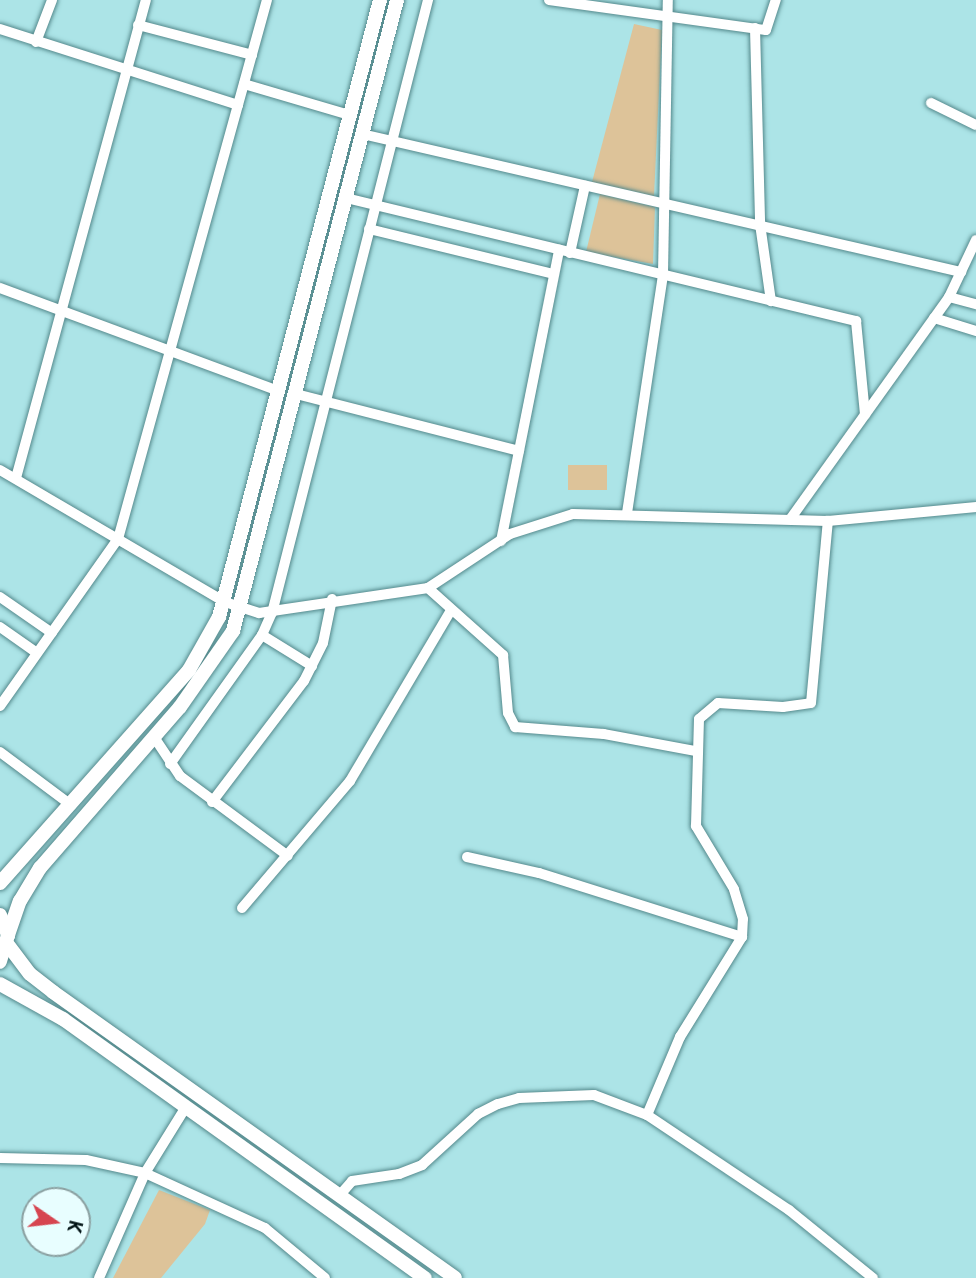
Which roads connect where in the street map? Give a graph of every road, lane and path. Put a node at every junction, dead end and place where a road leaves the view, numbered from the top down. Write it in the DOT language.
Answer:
graph roads {
  1 [pos="52,0"];
  2 [pos="146,0"];
  3 [pos="267,0"];
  4 [pos="380,0"];
  5 [pos="397,0"];
  6 [pos="428,0"];
  7 [pos="549,0"];
  8 [pos="668,0"];
  9 [pos="776,0"];
  10 [pos="669,16"];
  11 [pos="138,25"];
  12 [pos="755,28"];
  13 [pos="0,29"];
  14 [pos="36,42"];
  15 [pos="252,55"];
  16 [pos="124,70"];
  17 [pos="244,84"];
  18 [pos="931,103"];
  19 [pos="238,105"];
  20 [pos="349,115"];
  21 [pos="976,125"];
  22 [pos="362,134"];
  23 [pos="392,140"];
  24 [pos="585,186"];
  25 [pos="346,198"];
  26 [pos="665,202"];
  27 [pos="375,206"];
  28 [pos="760,224"];
  29 [pos="369,229"];
  30 [pos="976,240"];
  31 [pos="559,250"];
  32 [pos="570,253"];
  33 [pos="961,272"];
  34 [pos="554,274"];
  35 [pos="663,275"];
  36 [pos="0,288"];
  37 [pos="949,297"];
  38 [pos="771,301"];
  39 [pos="976,304"];
  40 [pos="58,311"];
  41 [pos="934,318"];
  42 [pos="976,331"];
  43 [pos="170,354"];
  44 [pos="278,391"];
  45 [pos="296,394"];
  46 [pos="326,402"];
  47 [pos="865,415"];
  48 [pos="519,451"];
  49 [pos="0,470"];
  50 [pos="16,478"];
  51 [pos="976,507"];
  52 [pos="627,513"];
  53 [pos="791,518"];
  54 [pos="828,522"];
  55 [pos="118,539"];
  56 [pos="501,541"];
  57 [pos="428,588"];
  58 [pos="0,597"];
  59 [pos="332,599"];
  60 [pos="225,602"];
  61 [pos="241,609"];
  62 [pos="450,612"];
  63 [pos="272,613"];
  64 [pos="2,631"];
  65 [pos="52,633"];
  66 [pos="262,635"];
  67 [pos="37,653"];
  68 [pos="312,666"];
  69 [pos="0,706"];
  70 [pos="154,737"];
  71 [pos="696,751"];
  72 [pos="0,752"];
  73 [pos="170,764"];
  74 [pos="212,802"];
  75 [pos="71,805"];
  76 [pos="288,856"];
  77 [pos="467,857"];
  78 [pos="0,883"];
  79 [pos="242,908"];
  80 [pos="0,915"];
  81 [pos="742,937"];
  82 [pos="8,940"];
  83 [pos="0,962"];
  84 [pos="0,984"];
  85 [pos="0,995"];
  86 [pos="24,997"];
  87 [pos="186,1107"];
  88 [pos="647,1115"];
  89 [pos="0,1158"];
  90 [pos="145,1173"];
  91 [pos="339,1196"];
  92 [pos="99,1278"];
  93 [pos="325,1278"];
  94 [pos="425,1278"];
  95 [pos="455,1278"];
  96 [pos="873,1278"];
  1 -- 14 [label="street"];
  2 -- 11 [label="street"];
  3 -- 15 [label="street"];
  4 -- 20 [label="street"];
  5 -- 22 [label="street"];
  6 -- 23 [label="street"];
  7 -- 10 [label="street"];
  8 -- 10 [label="street"];
  9 -- 12 [label="street"];
  10 -- 12 [label="street"];
  10 -- 26 [label="street"];
  11 -- 15 [label="street"];
  11 -- 16 [label="street"];
  12 -- 28 [label="street"];
  13 -- 14 [label="street"];
  14 -- 16 [label="street"];
  15 -- 17 [label="street"];
  16 -- 19 [label="street"];
  16 -- 40 [label="street"];
  17 -- 19 [label="street"];
  17 -- 20 [label="street"];
  18 -- 21 [label="street"];
  19 -- 43 [label="street"];
  20 -- 44 [label="street"];
  22 -- 23 [label="street"];
  22 -- 25 [label="street"];
  23 -- 24 [label="street"];
  23 -- 27 [label="street"];
  24 -- 26 [label="street"];
  24 -- 32 [label="street"];
  25 -- 27 [label="street"];
  25 -- 45 [label="street"];
  26 -- 28 [label="street"];
  26 -- 35 [label="street"];
  27 -- 29 [label="street"];
  27 -- 31 [label="street"];
  28 -- 33 [label="street"];
  28 -- 38 [label="street"];
  29 -- 34 [label="street"];
  29 -- 46 [label="street"];
  30 -- 33 [label="street"];
  31 -- 32 [label="street"];
  31 -- 34 [label="street"];
  32 -- 35 [label="street"];
  33 -- 37 [label="street"];
  34 -- 48 [label="street"];
  35 -- 38 [label="street"];
  35 -- 52 [label="street"];
  36 -- 40 [label="street"];
  37 -- 39 [label="street"];
  37 -- 41 [label="street"];
  38 -- 47 [label="street"];
  40 -- 43 [label="street"];
  40 -- 50 [label="street"];
  41 -- 42 [label="street"];
  41 -- 47 [label="street"];
  43 -- 44 [label="street"];
  43 -- 55 [label="street"];
  44 -- 60 [label="street"];
  45 -- 46 [label="street"];
  45 -- 61 [label="street"];
  46 -- 48 [label="street"];
  46 -- 63 [label="street"];
  47 -- 53 [label="street"];
  48 -- 56 [label="street"];
  49 -- 50 [label="street"];
  50 -- 55 [label="street"];
  51 -- 54 [label="street"];
  52 -- 53 [label="street"];
  52 -- 56 [label="street"];
  53 -- 54 [label="street"];
  54 -- 71 [label="street"];
  55 -- 60 [label="street"];
  55 -- 65 [label="street"];
  56 -- 57 [label="street"];
  57 -- 59 [label="street"];
  57 -- 62 [label="street"];
  58 -- 65 [label="street"];
  59 -- 63 [label="street"];
  59 -- 68 [label="street"];
  60 -- 61 [label="street"];
  60 -- 75 [label="street"];
  61 -- 63 [label="street"];
  61 -- 70 [label="street"];
  62 -- 71 [label="street"];
  62 -- 76 [label="street"];
  63 -- 66 [label="street"];
  64 -- 67 [label="street"];
  65 -- 67 [label="street"];
  66 -- 68 [label="street"];
  66 -- 73 [label="street"];
  67 -- 69 [label="street"];
  68 -- 74 [label="street"];
  70 -- 73 [label="street"];
  70 -- 82 [label="street"];
  71 -- 81 [label="street"];
  72 -- 75 [label="street"];
  73 -- 74 [label="street"];
  74 -- 76 [label="street"];
  75 -- 78 [label="street"];
  76 -- 79 [label="street"];
  77 -- 81 [label="street"];
  80 -- 82 [label="street"];
  81 -- 88 [label="street"];
  82 -- 83 [label="street"];
  82 -- 91 [label="street"];
  84 -- 86 [label="street"];
  85 -- 86 [label="street"];
  86 -- 87 [label="street"];
  87 -- 90 [label="street"];
  87 -- 94 [label="street"];
  88 -- 91 [label="street"];
  88 -- 96 [label="street"];
  89 -- 90 [label="street"];
  90 -- 92 [label="street"];
  90 -- 93 [label="street"];
  91 -- 95 [label="street"];
}
